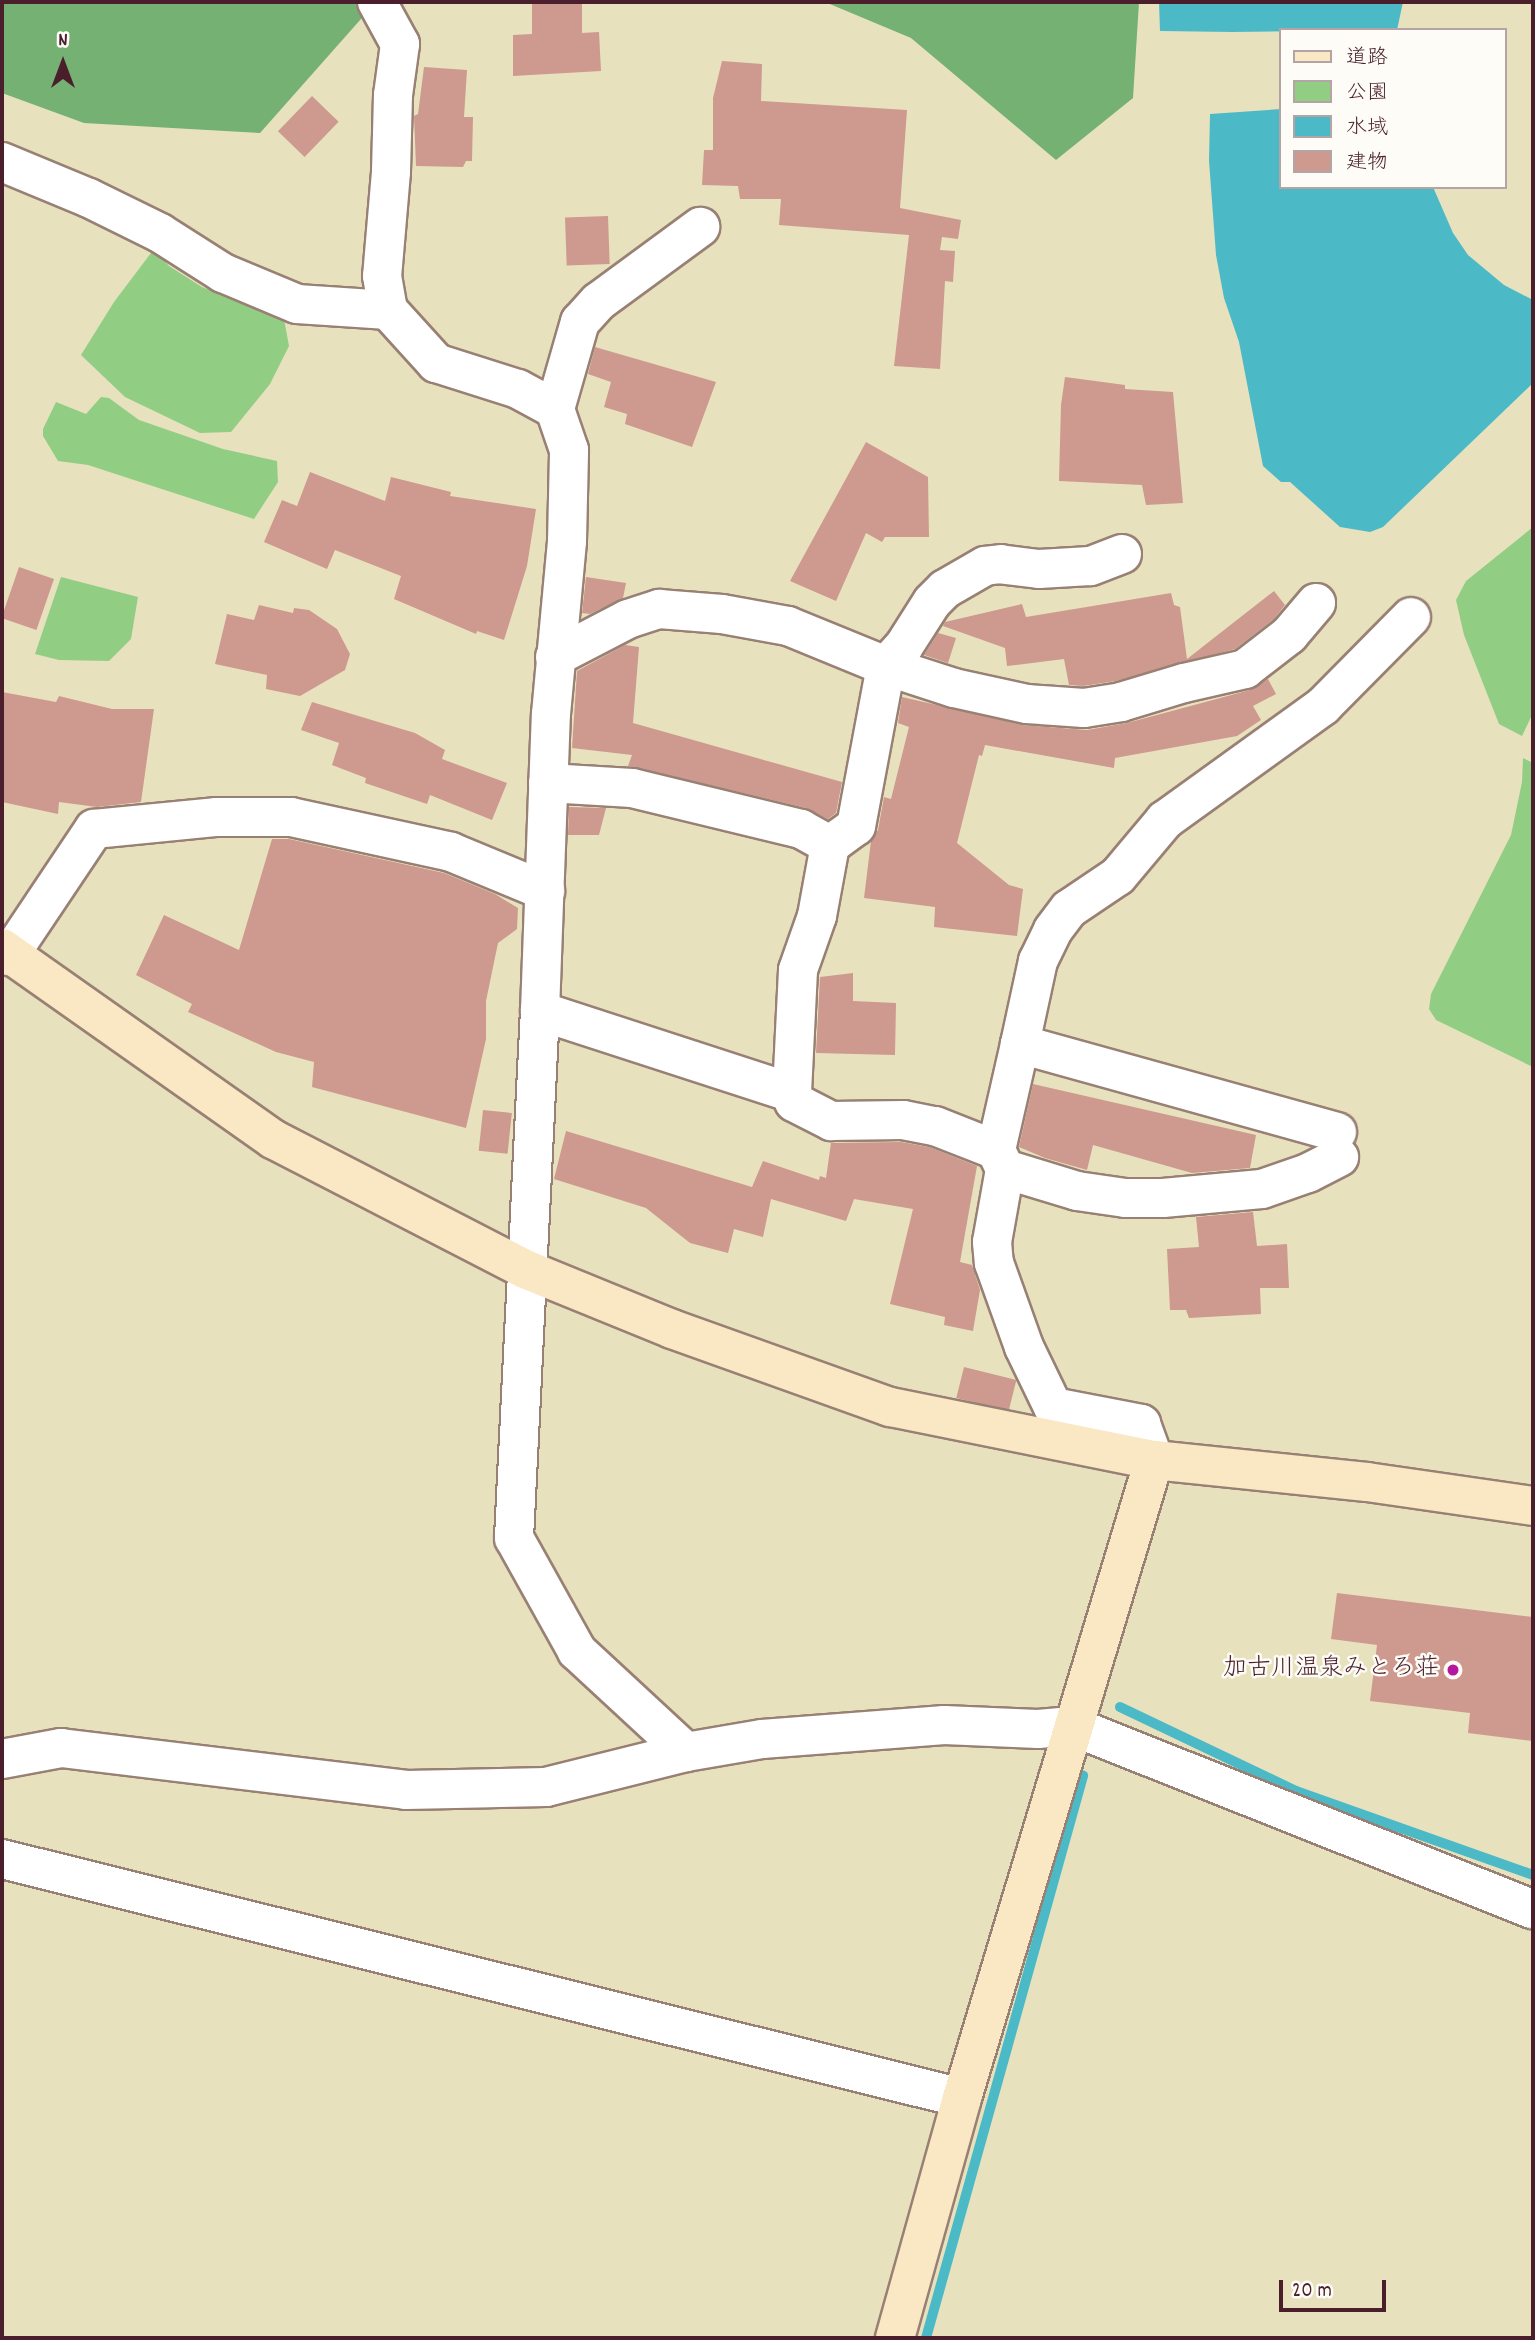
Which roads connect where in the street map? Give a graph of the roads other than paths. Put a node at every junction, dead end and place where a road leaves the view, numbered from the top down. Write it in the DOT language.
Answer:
graph roads {
  1 [pos="377,2"];
  2 [pos="2,162"];
  3 [pos="700,227"];
  4 [pos="388,310"];
  5 [pos="555,409"];
  6 [pos="1122,554"];
  7 [pos="1316,603"];
  8 [pos="1411,617"];
  9 [pos="555,657"];
  10 [pos="886,666"];
  11 [pos="548,783"];
  12 [pos="830,845"];
  13 [pos="545,891"];
  14 [pos="6,952"];
  15 [pos="540,1012"];
  16 [pos="1020,1044"];
  17 [pos="792,1093"];
  18 [pos="1000,1159"];
  19 [pos="525,1269"];
  20 [pos="1154,1460"];
  21 [pos="1533,1506"];
  22 [pos="1072,1726"];
  23 [pos="686,1752"];
  24 [pos="2,1759"];
  25 [pos="2,1860"];
  26 [pos="1533,1909"];
  27 [pos="962,2098"];
  28 [pos="895,2338"];
  1 -- 4 [label="street"];
  2 -- 4 [label="street"];
  3 -- 5 [label="street"];
  4 -- 5 [label="street"];
  5 -- 9 [label="street"];
  6 -- 10 [label="street"];
  7 -- 10 [label="street"];
  8 -- 16 [label="street"];
  9 -- 10 [label="street"];
  9 -- 11 [label="street"];
  10 -- 12 [label="street"];
  11 -- 12 [label="street"];
  11 -- 13 [label="street"];
  12 -- 17 [label="street"];
  13 -- 14 [label="street"];
  13 -- 15 [label="street"];
  14 -- 19 [label="street"];
  15 -- 17 [label="street"];
  15 -- 19 [label="street"];
  16 -- 18 [label="street"];
  16 -- 18 [label="street"];
  17 -- 18 [label="street"];
  18 -- 20 [label="street"];
  19 -- 20 [label="street"];
  19 -- 23 [label="street"];
  20 -- 21 [label="street"];
  20 -- 22 [label="street"];
  22 -- 23 [label="street"];
  22 -- 26 [label="street"];
  22 -- 27 [label="street"];
  23 -- 24 [label="street"];
  25 -- 27 [label="street"];
  27 -- 28 [label="street"];
}
